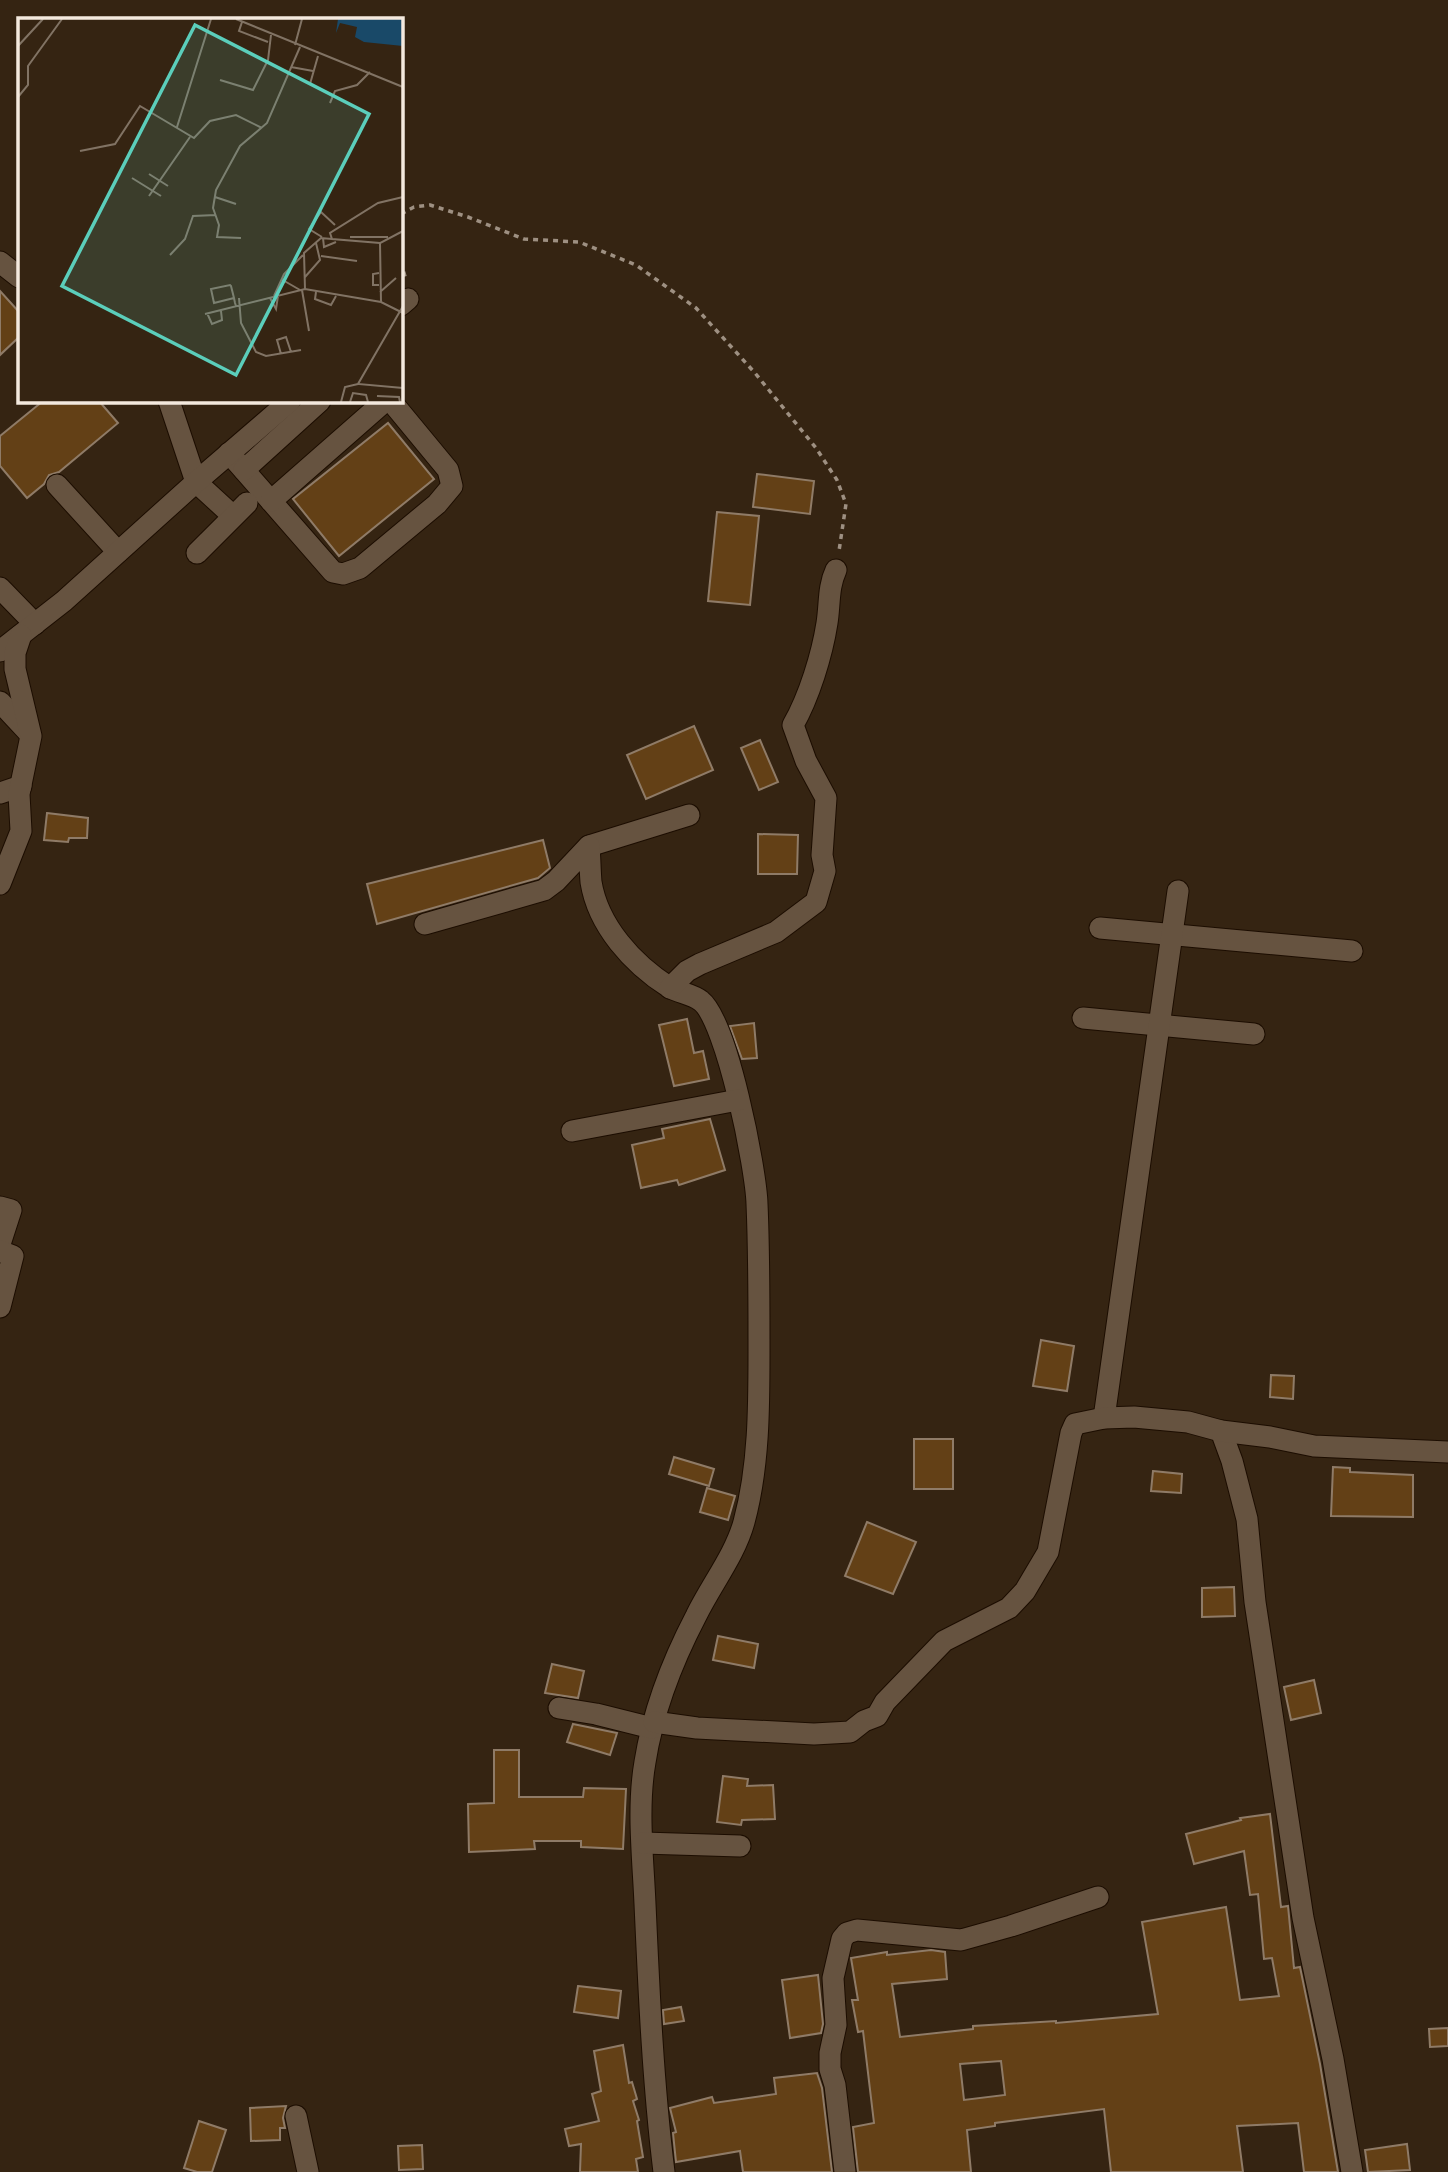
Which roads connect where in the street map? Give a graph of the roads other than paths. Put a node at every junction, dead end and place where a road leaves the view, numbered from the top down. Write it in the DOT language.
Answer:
graph roads {
  1 [pos="0,262"];
  2 [pos="18,276"];
  3 [pos="169,402"];
  4 [pos="289,402"];
  5 [pos="319,402"];
  6 [pos="392,402"];
  7 [pos="373,404"];
  8 [pos="229,453"];
  9 [pos="244,470"];
  10 [pos="196,482"];
  11 [pos="57,485"];
  12 [pos="271,500"];
  13 [pos="118,552"];
  14 [pos="197,553"];
  15 [pos="836,570"];
  16 [pos="0,588"];
  17 [pos="28,630"];
  18 [pos="0,651"];
  19 [pos="0,702"];
  20 [pos="32,736"];
  21 [pos="21,786"];
  22 [pos="0,793"];
  23 [pos="689,816"];
  24 [pos="589,846"];
  25 [pos="0,884"];
  26 [pos="1178,891"];
  27 [pos="425,925"];
  28 [pos="1100,928"];
  29 [pos="1172,935"];
  30 [pos="1352,951"];
  31 [pos="670,988"];
  32 [pos="1083,1018"];
  33 [pos="1159,1026"];
  34 [pos="1254,1034"];
  35 [pos="738,1100"];
  36 [pos="572,1131"];
  37 [pos="0,1206"];
  38 [pos="0,1244"];
  39 [pos="0,1251"];
  40 [pos="0,1307"];
  41 [pos="1104,1419"];
  42 [pos="1221,1430"];
  43 [pos="1448,1452"];
  44 [pos="559,1708"];
  45 [pos="653,1725"];
  46 [pos="643,1843"];
  47 [pos="740,1846"];
  48 [pos="1098,1897"];
  49 [pos="296,2116"];
  50 [pos="308,2172"];
  51 [pos="664,2172"];
  52 [pos="845,2172"];
  53 [pos="1352,2172"];
  1 -- 2 [label="street"];
  3 -- 10 [label="street"];
  4 -- 8 [label="street"];
  5 -- 9 [label="street"];
  6 -- 12 [label="street"];
  7 -- 12 [label="street"];
  8 -- 9 [label="street"];
  8 -- 10 [label="street"];
  9 -- 12 [label="street"];
  10 -- 13 [label="street"];
  10 -- 14 [label="street"];
  11 -- 13 [label="street"];
  13 -- 17 [label="street"];
  15 -- 31 [label="street"];
  16 -- 17 [label="street"];
  17 -- 18 [label="street"];
  17 -- 20 [label="street"];
  19 -- 20 [label="street"];
  20 -- 21 [label="street"];
  21 -- 22 [label="street"];
  21 -- 25 [label="street"];
  23 -- 24 [label="street"];
  24 -- 27 [label="street"];
  24 -- 31 [label="street"];
  26 -- 29 [label="street"];
  28 -- 29 [label="street"];
  29 -- 30 [label="street"];
  29 -- 33 [label="street"];
  31 -- 35 [label="street"];
  32 -- 33 [label="street"];
  33 -- 34 [label="street"];
  33 -- 41 [label="street"];
  35 -- 36 [label="street"];
  35 -- 45 [label="street"];
  37 -- 38 [label="street"];
  39 -- 40 [label="street"];
  41 -- 42 [label="street"];
  41 -- 45 [label="street"];
  42 -- 43 [label="street"];
  42 -- 53 [label="street"];
  44 -- 45 [label="street"];
  45 -- 46 [label="street"];
  46 -- 47 [label="street"];
  46 -- 51 [label="street"];
  48 -- 52 [label="street"];
  49 -- 50 [label="street"];
}
